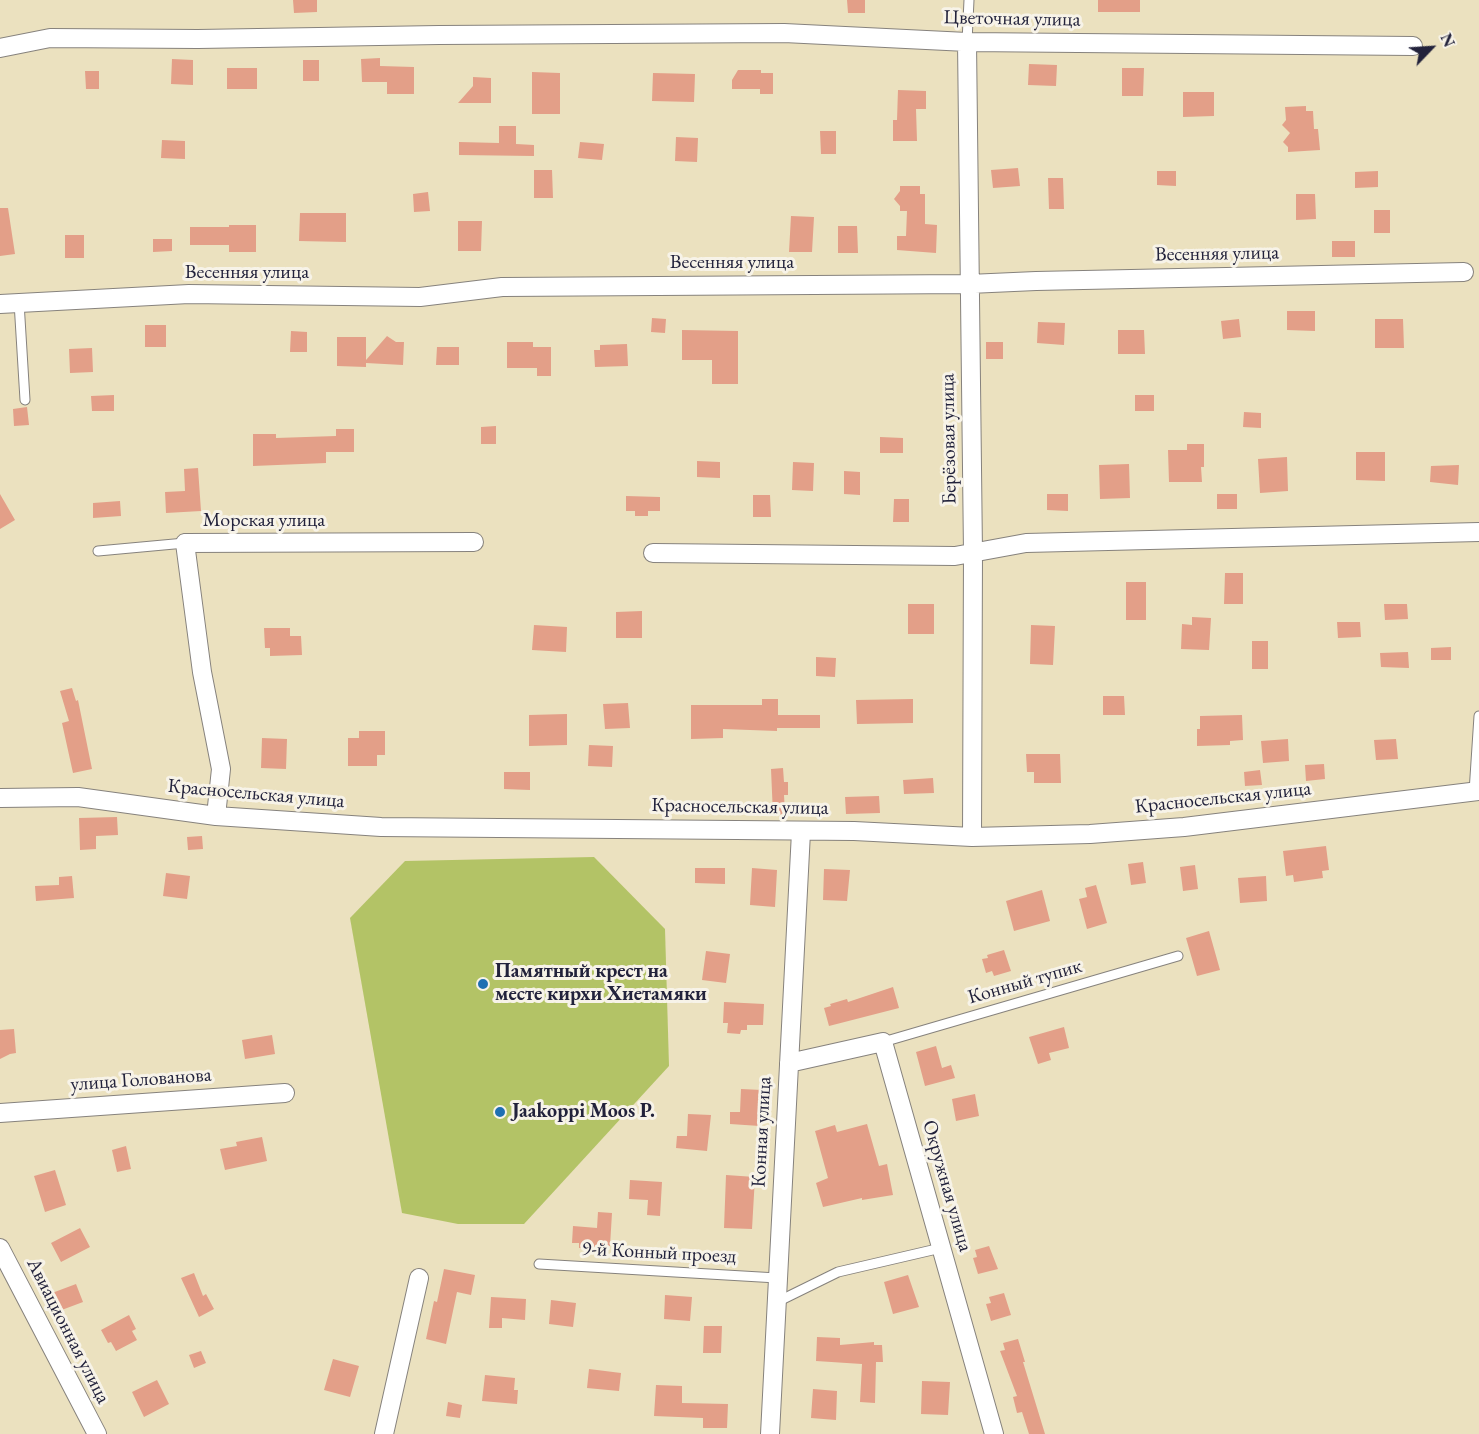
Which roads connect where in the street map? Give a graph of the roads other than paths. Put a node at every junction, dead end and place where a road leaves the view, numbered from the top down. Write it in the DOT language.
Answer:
graph roads {
  1 [pos="969,0"];
  2 [pos="967,42"];
  3 [pos="1413,46"];
  4 [pos="0,48"];
  5 [pos="1464,272"];
  6 [pos="969,284"];
  7 [pos="19,302"];
  8 [pos="0,304"];
  9 [pos="25,400"];
  10 [pos="1479,532"];
  11 [pos="474,542"];
  12 [pos="185,543"];
  13 [pos="98,551"];
  14 [pos="653,553"];
  15 [pos="973,553"];
  16 [pos="1479,716"];
  17 [pos="1477,792"];
  18 [pos="0,798"];
  19 [pos="216,816"];
  20 [pos="801,832"];
  21 [pos="972,837"];
  22 [pos="1178,956"];
  23 [pos="883,1042"];
  24 [pos="789,1063"];
  25 [pos="285,1093"];
  26 [pos="0,1113"];
  27 [pos="0,1248"];
  28 [pos="941,1248"];
  29 [pos="539,1264"];
  30 [pos="419,1278"];
  31 [pos="777,1278"];
  32 [pos="777,1302"];
  33 [pos="97,1434"];
  34 [pos="384,1434"];
  35 [pos="770,1434"];
  36 [pos="994,1434"];
  1 -- 2 [label="lane"];
  2 -- 3 [label="street, Цветочная улица"];
  2 -- 4 [label="street, Цветочная улица"];
  2 -- 6 [label="street, Берёзовая улица"];
  5 -- 6 [label="street, Весенняя улица"];
  6 -- 7 [label="street, Весенняя улица"];
  6 -- 15 [label="street, Берёзовая улица"];
  7 -- 8 [label="street, Весенняя улица"];
  7 -- 9 [label="lane"];
  10 -- 15 [label="street"];
  11 -- 12 [label="street, Морская улица"];
  12 -- 13 [label="lane"];
  12 -- 19 [label="street, Морская улица"];
  14 -- 15 [label="street"];
  15 -- 21 [label="street, Берёзовая улица"];
  16 -- 17 [label="lane"];
  17 -- 21 [label="street, Красносельская улица"];
  18 -- 19 [label="street, Красносельская улица"];
  19 -- 20 [label="street, Красносельская улица"];
  20 -- 21 [label="street, Красносельская улица"];
  20 -- 24 [label="street, Конная улица"];
  22 -- 23 [label="lane, Конный тупик"];
  23 -- 24 [label="street"];
  23 -- 28 [label="street, Окружная улица"];
  24 -- 31 [label="street, Конная улица"];
  25 -- 26 [label="street, улица Голованова"];
  27 -- 33 [label="street, Авиационная улица"];
  28 -- 32 [label="lane"];
  28 -- 36 [label="street, Окружная улица"];
  29 -- 31 [label="lane, 9-й Конный проезд"];
  30 -- 34 [label="street"];
  31 -- 32 [label="street, Конная улица"];
  32 -- 35 [label="street, Конная улица"];
}
